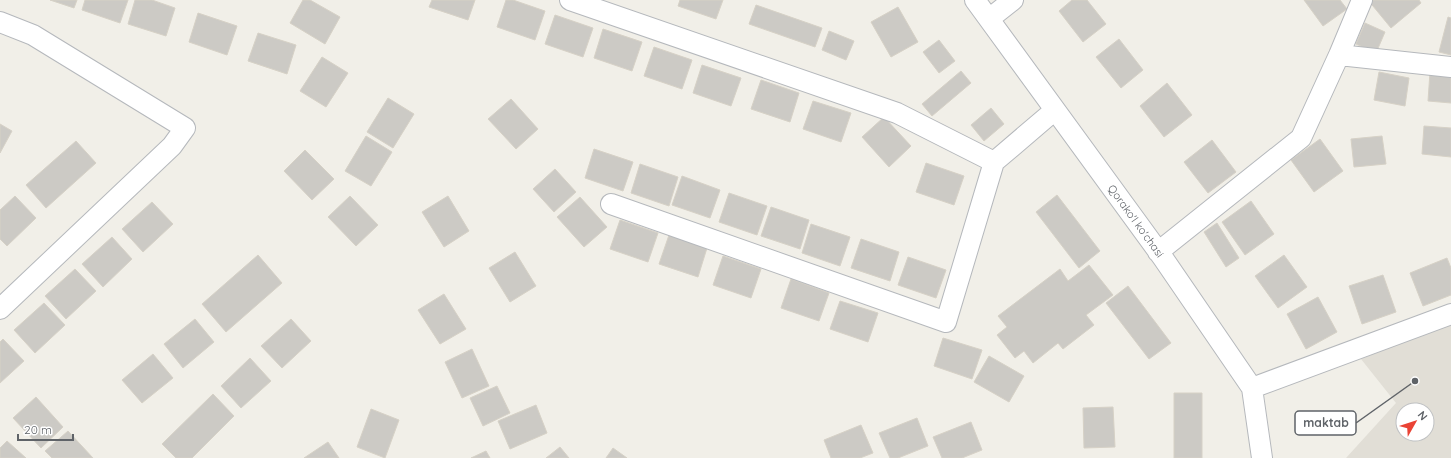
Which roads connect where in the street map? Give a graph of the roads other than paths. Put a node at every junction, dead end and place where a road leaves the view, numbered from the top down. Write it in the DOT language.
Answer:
graph roads {
  1 [pos="570,0"];
  2 [pos="975,0"];
  3 [pos="1013,0"];
  4 [pos="1362,0"];
  5 [pos="989,19"];
  6 [pos="0,22"];
  7 [pos="1339,54"];
  8 [pos="1451,67"];
  9 [pos="1055,110"];
  10 [pos="994,162"];
  11 [pos="612,204"];
  12 [pos="1158,252"];
  13 [pos="0,309"];
  14 [pos="1451,314"];
  15 [pos="1252,388"];
  16 [pos="1262,458"];
  1 -- 10 [label="street"];
  2 -- 5 [label="street, Qorako'l ko'chasi"];
  3 -- 5 [label="street"];
  4 -- 7 [label="street"];
  5 -- 9 [label="street, Qorako'l ko'chasi"];
  6 -- 13 [label="street"];
  7 -- 8 [label="street"];
  7 -- 12 [label="street"];
  9 -- 10 [label="street"];
  9 -- 12 [label="street, Qorako'l ko'chasi"];
  10 -- 11 [label="street"];
  12 -- 15 [label="street, Qorako'l ko'chasi"];
  14 -- 15 [label="street"];
  15 -- 16 [label="street, Qorako'l ko'chasi"];
}
